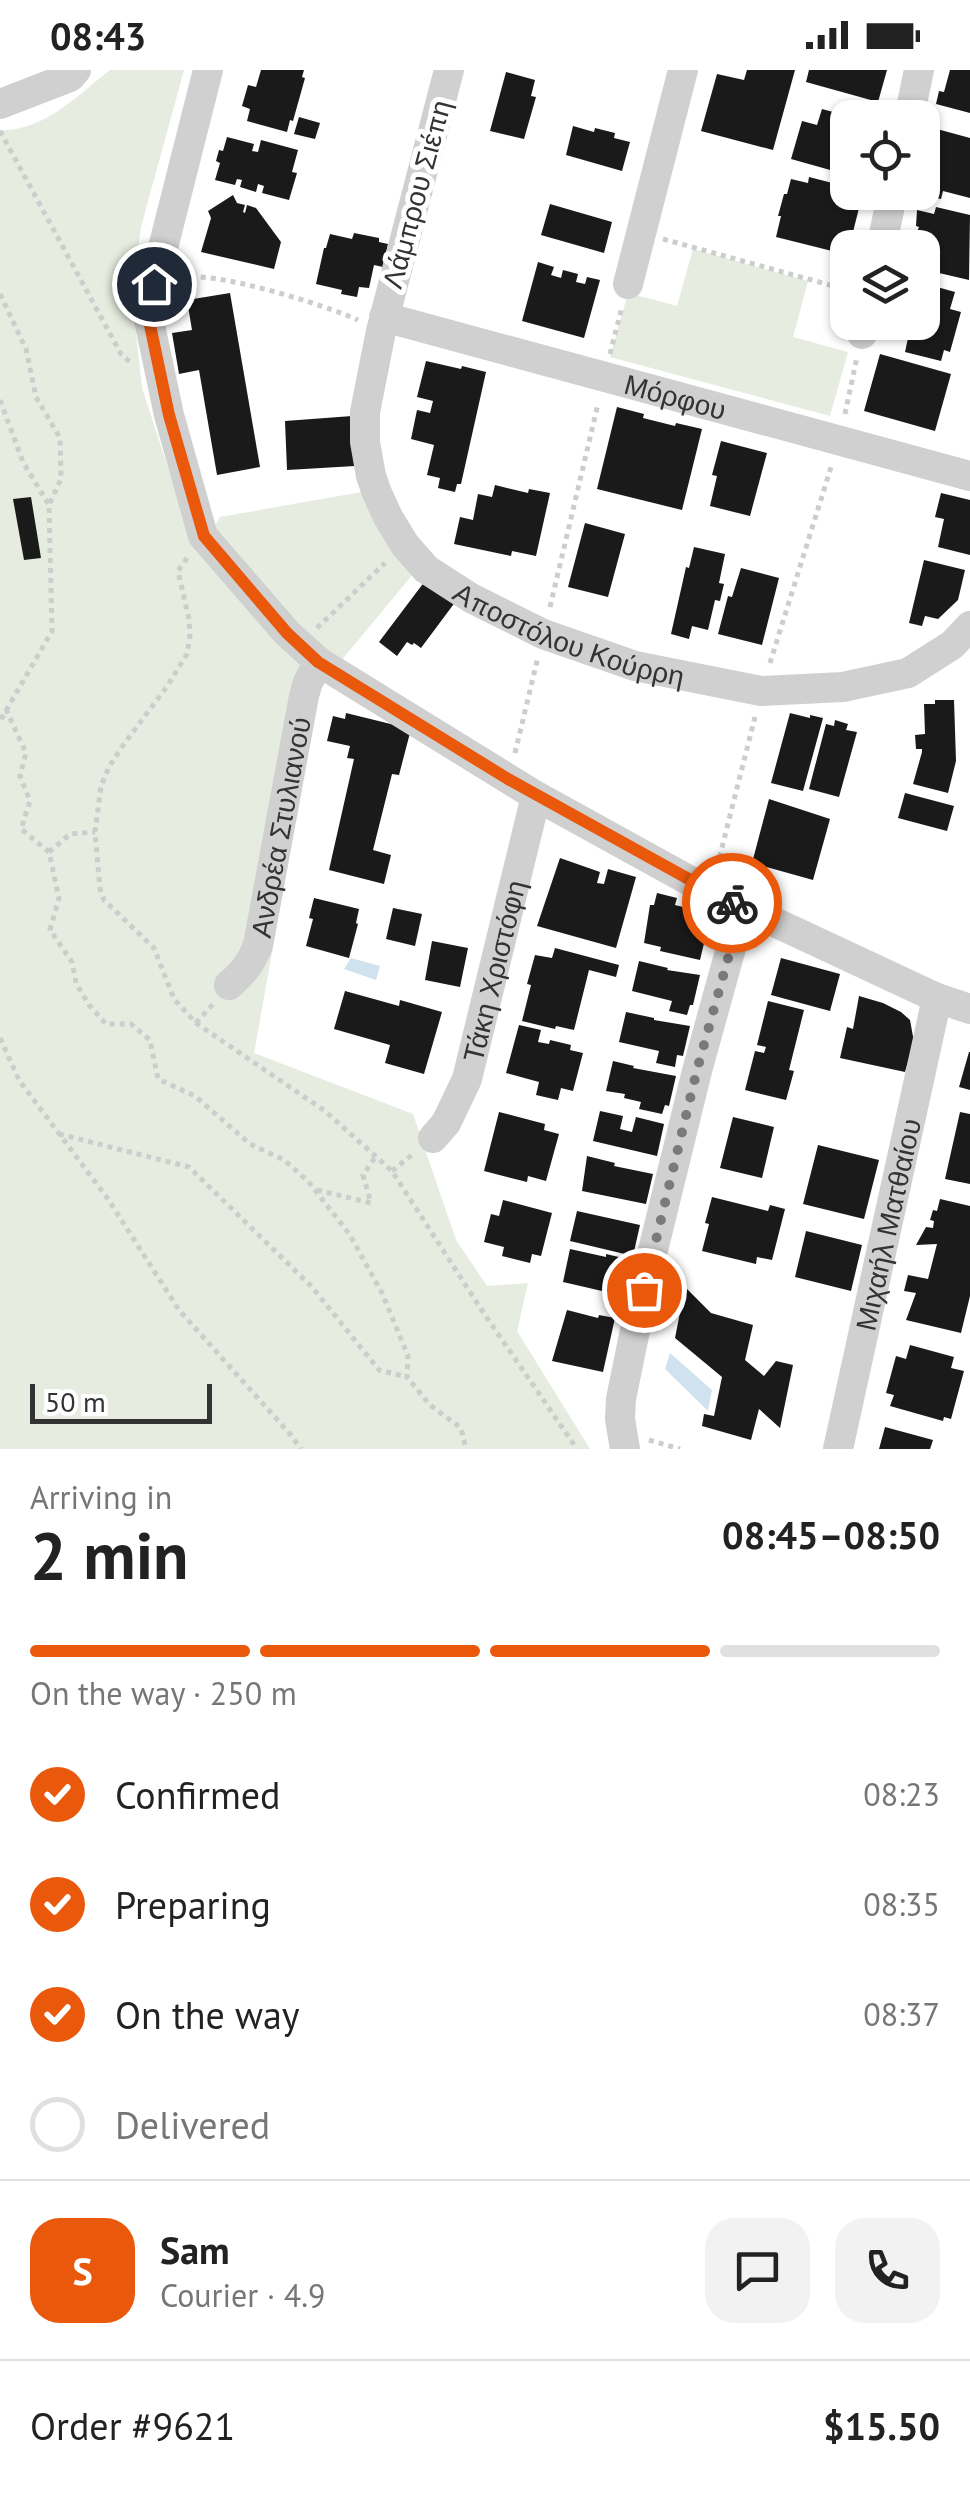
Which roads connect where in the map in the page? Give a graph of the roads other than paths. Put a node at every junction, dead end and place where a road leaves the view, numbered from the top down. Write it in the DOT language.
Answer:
graph roads {
  1 [pos="76,70"];
  2 [pos="208,70"];
  3 [pos="449,70"];
  4 [pos="683,70"];
  5 [pos="919,70"];
  6 [pos="913,100"];
  7 [pos="0,104"];
  8 [pos="628,284"];
  9 [pos="382,324"];
  10 [pos="970,476"];
  11 [pos="970,626"];
  12 [pos="309,653"];
  13 [pos="536,796"];
  14 [pos="742,908"];
  15 [pos="229,986"];
  16 [pos="937,998"];
  17 [pos="970,1009"];
  18 [pos="433,1138"];
  19 [pos="625,1449"];
  20 [pos="838,1449"];
  1 -- 7 [label="street"];
  2 -- 12 [label="street"];
  3 -- 9 [label="street, Λάμπρου Σιέπη"];
  4 -- 8 [label="street"];
  5 -- 6 [label="street"];
  9 -- 10 [label="street, Μόρφου"];
  9 -- 11 [label="street, Αποστόλου Κούρρη"];
  12 -- 13 [label="street"];
  12 -- 15 [label="street, Ανδρέα Στυλιανού"];
  13 -- 14 [label="street"];
  13 -- 18 [label="street, Τάκη Χριστόφη"];
  14 -- 16 [label="street"];
  14 -- 19 [label="street"];
  16 -- 17 [label="street"];
  16 -- 20 [label="street, Μιχαήλ Ματθαίου"];
}
